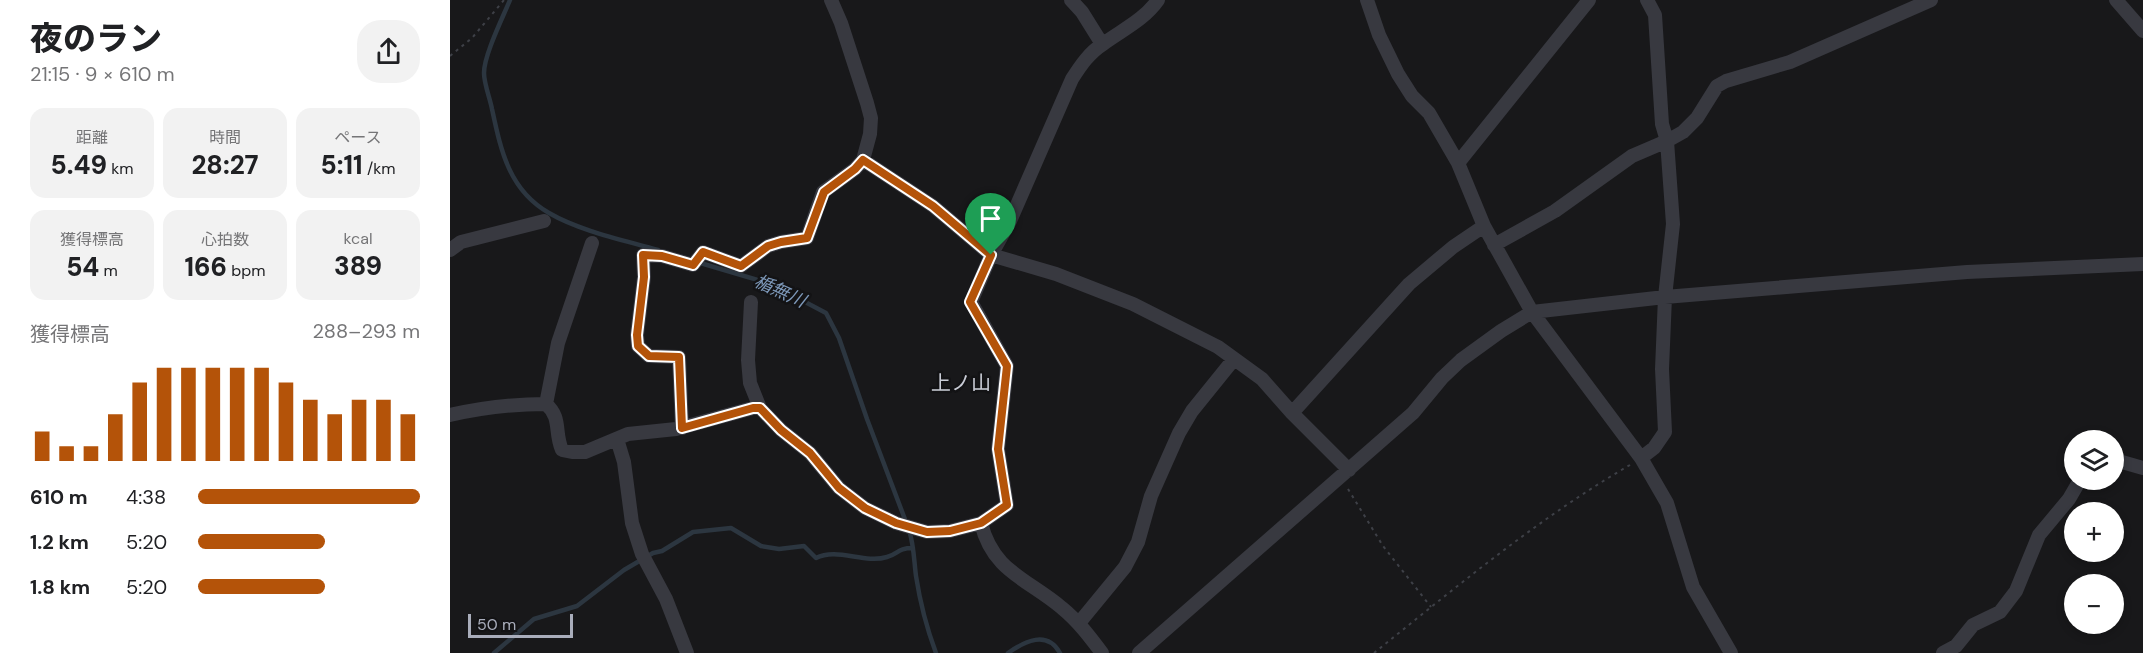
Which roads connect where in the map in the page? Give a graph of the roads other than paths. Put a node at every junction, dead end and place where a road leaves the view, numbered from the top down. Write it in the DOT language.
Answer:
graph roads {
  1 [pos="831,0"];
  2 [pos="1071,0"];
  3 [pos="1158,0"];
  4 [pos="1367,0"];
  5 [pos="1589,0"];
  6 [pos="1647,0"];
  7 [pos="1931,0"];
  8 [pos="2116,0"];
  9 [pos="2143,31"];
  10 [pos="1102,44"];
  11 [pos="1667,141"];
  12 [pos="863,160"];
  13 [pos="1458,163"];
  14 [pos="544,221"];
  15 [pos="1484,226"];
  16 [pos="592,243"];
  17 [pos="1494,245"];
  18 [pos="450,250"];
  19 [pos="991,255"];
  20 [pos="2143,264"];
  21 [pos="1665,297"];
  22 [pos="751,302"];
  23 [pos="1532,312"];
  24 [pos="1234,359"];
  25 [pos="546,404"];
  26 [pos="760,408"];
  27 [pos="1292,413"];
  28 [pos="450,415"];
  29 [pos="682,428"];
  30 [pos="617,439"];
  31 [pos="1641,458"];
  32 [pos="2124,463"];
  33 [pos="2143,468"];
  34 [pos="1345,474"];
  35 [pos="2074,490"];
  36 [pos="981,523"];
  37 [pos="1078,623"];
  38 [pos="687,653"];
  39 [pos="1102,653"];
  40 [pos="1139,653"];
  41 [pos="1731,653"];
  42 [pos="1942,653"];
  1 -- 12 [label="street"];
  2 -- 10 [label="street"];
  3 -- 10 [label="street"];
  4 -- 13 [label="street"];
  5 -- 13 [label="street"];
  6 -- 11 [label="street"];
  7 -- 11 [label="street"];
  8 -- 9 [label="street"];
  10 -- 19 [label="street"];
  11 -- 17 [label="street"];
  11 -- 21 [label="street"];
  12 -- 19 [label="street"];
  12 -- 29 [label="street"];
  13 -- 15 [label="street"];
  14 -- 18 [label="street"];
  15 -- 17 [label="street"];
  15 -- 27 [label="street"];
  16 -- 25 [label="street"];
  17 -- 23 [label="street"];
  19 -- 24 [label="street"];
  19 -- 36 [label="street"];
  20 -- 21 [label="street"];
  21 -- 23 [label="street"];
  21 -- 31 [label="street"];
  22 -- 26 [label="street"];
  23 -- 31 [label="street"];
  23 -- 34 [label="street"];
  24 -- 27 [label="street"];
  24 -- 37 [label="street"];
  25 -- 28 [label="street"];
  25 -- 30 [label="street"];
  26 -- 29 [label="street"];
  26 -- 36 [label="street"];
  27 -- 34 [label="street"];
  29 -- 30 [label="street"];
  30 -- 38 [label="street"];
  31 -- 41 [label="street"];
  32 -- 33 [label="street"];
  34 -- 40 [label="street"];
  35 -- 42 [label="street"];
  36 -- 37 [label="street"];
  37 -- 39 [label="street"];
}
